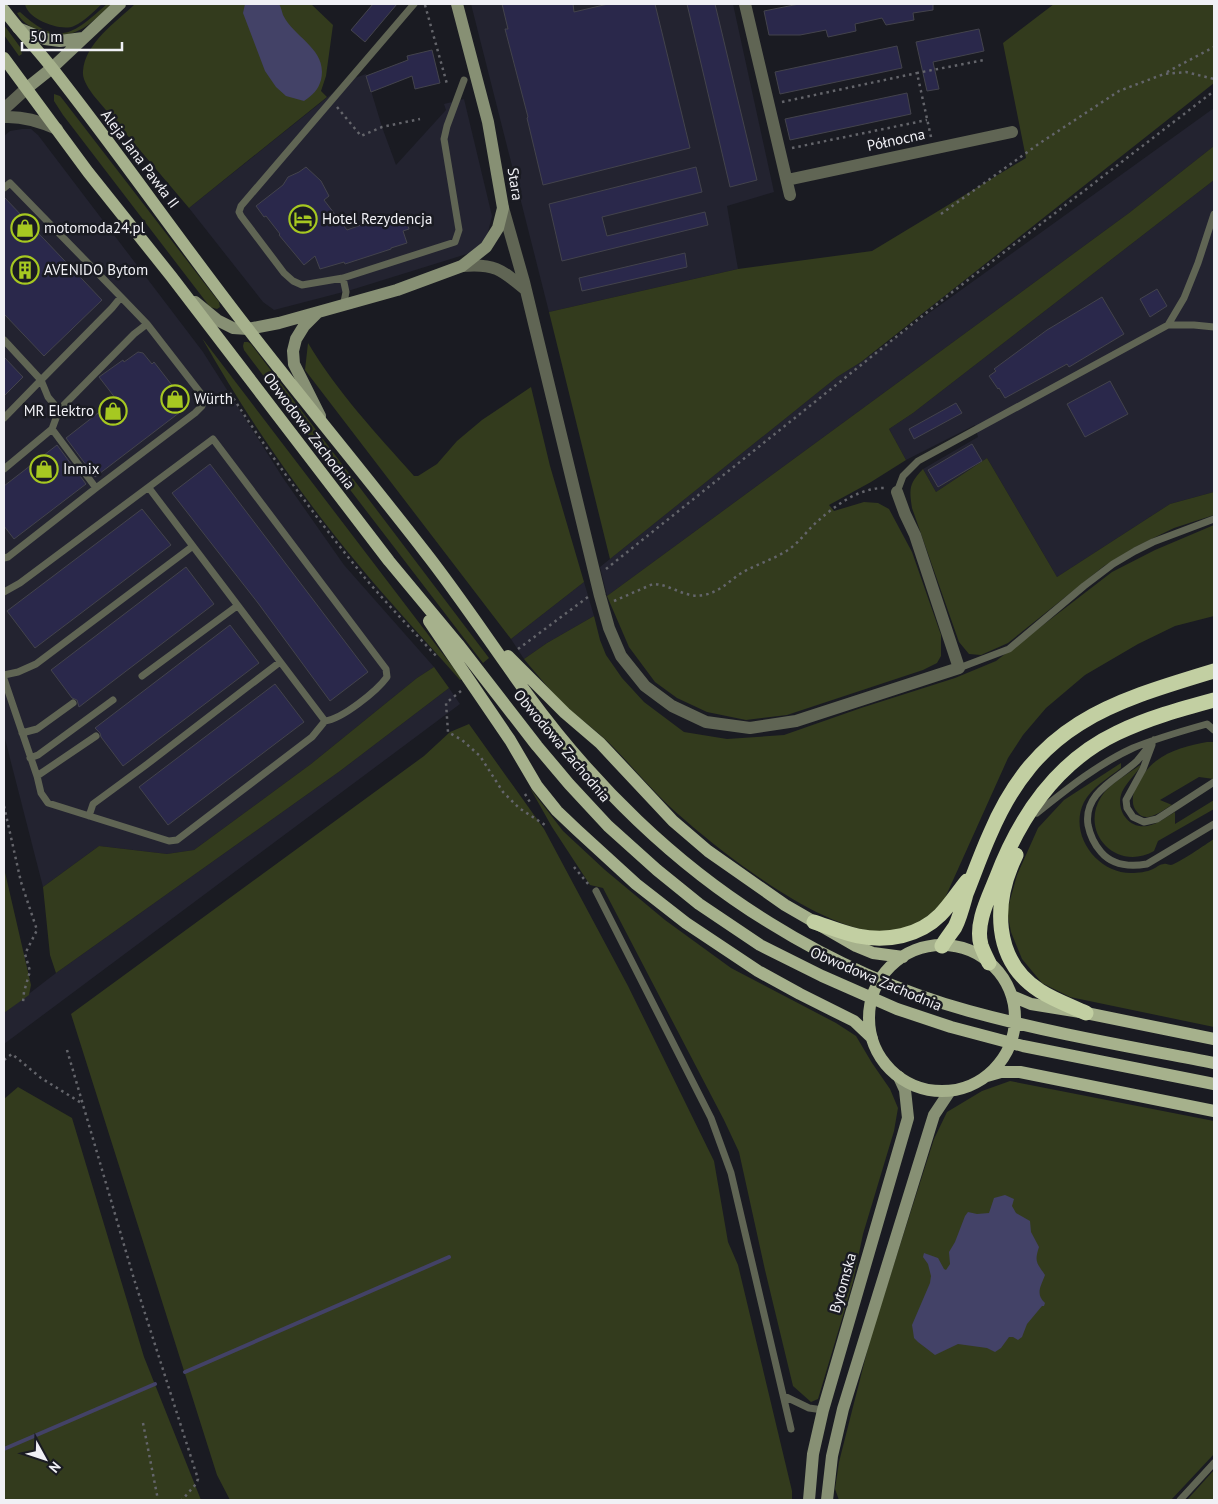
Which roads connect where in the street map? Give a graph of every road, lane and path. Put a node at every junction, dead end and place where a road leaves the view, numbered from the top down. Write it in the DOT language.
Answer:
graph roads {
  1 [pos="120,4"];
  2 [pos="414,4"];
  3 [pos="424,4"];
  4 [pos="456,4"];
  5 [pos="746,4"];
  6 [pos="4,10"];
  7 [pos="18,28"];
  8 [pos="84,38"];
  9 [pos="1214,47"];
  10 [pos="4,58"];
  11 [pos="984,60"];
  12 [pos="52,68"];
  13 [pos="917,73"];
  14 [pos="1164,74"];
  15 [pos="470,78"];
  16 [pos="1214,79"];
  17 [pos="447,84"];
  18 [pos="27,88"];
  19 [pos="1214,91"];
  20 [pos="332,100"];
  21 [pos="769,105"];
  22 [pos="4,109"];
  23 [pos="4,117"];
  24 [pos="420,119"];
  25 [pos="927,120"];
  26 [pos="57,129"];
  27 [pos="1012,132"];
  28 [pos="933,148"];
  29 [pos="780,151"];
  30 [pos="787,180"];
  31 [pos="4,188"];
  32 [pos="790,195"];
  33 [pos="504,208"];
  34 [pos="941,214"];
  35 [pos="1214,214"];
  36 [pos="462,266"];
  37 [pos="171,276"];
  38 [pos="343,278"];
  39 [pos="526,290"];
  40 [pos="121,297"];
  41 [pos="339,306"];
  42 [pos="317,313"];
  43 [pos="147,324"];
  44 [pos="1168,325"];
  45 [pos="1214,328"];
  46 [pos="248,329"];
  47 [pos="4,340"];
  48 [pos="41,380"];
  49 [pos="230,393"];
  50 [pos="59,410"];
  51 [pos="4,418"];
  52 [pos="326,428"];
  53 [pos="52,429"];
  54 [pos="4,469"];
  55 [pos="96,488"];
  56 [pos="149,488"];
  57 [pos="897,492"];
  58 [pos="1214,519"];
  59 [pos="193,546"];
  60 [pos="4,558"];
  61 [pos="389,561"];
  62 [pos="597,583"];
  63 [pos="4,592"];
  64 [pos="602,604"];
  65 [pos="237,606"];
  66 [pos="486,634"];
  67 [pos="538,634"];
  68 [pos="437,657"];
  69 [pos="280,662"];
  70 [pos="959,668"];
  71 [pos="1214,671"];
  72 [pos="4,675"];
  73 [pos="142,676"];
  74 [pos="4,680"];
  75 [pos="460,689"];
  76 [pos="466,697"];
  77 [pos="113,700"];
  78 [pos="1214,700"];
  79 [pos="73,703"];
  80 [pos="446,703"];
  81 [pos="325,721"];
  82 [pos="1211,723"];
  83 [pos="1214,730"];
  84 [pos="22,733"];
  85 [pos="96,736"];
  86 [pos="1154,740"];
  87 [pos="30,758"];
  88 [pos="37,776"];
  89 [pos="1214,782"];
  90 [pos="1050,784"];
  91 [pos="522,787"];
  92 [pos="531,804"];
  93 [pos="4,806"];
  94 [pos="1037,813"];
  95 [pos="89,816"];
  96 [pos="1214,824"];
  97 [pos="545,825"];
  98 [pos="574,867"];
  99 [pos="974,872"];
  100 [pos="596,891"];
  101 [pos="814,922"];
  102 [pos="942,946"];
  103 [pos="903,957"];
  104 [pos="989,963"];
  105 [pos="1012,996"];
  106 [pos="23,1002"];
  107 [pos="1086,1013"];
  108 [pos="872,1038"];
  109 [pos="1214,1039"];
  110 [pos="68,1050"];
  111 [pos="4,1060"];
  112 [pos="1214,1063"];
  113 [pos="898,1077"];
  114 [pos="983,1079"];
  115 [pos="1214,1084"];
  116 [pos="950,1091"];
  117 [pos="83,1104"];
  118 [pos="1214,1110"];
  119 [pos="784,1396"];
  120 [pos="823,1410"];
  121 [pos="144,1423"];
  122 [pos="791,1429"];
  123 [pos="1214,1463"];
  124 [pos="158,1500"];
  125 [pos="182,1500"];
  126 [pos="809,1500"];
  127 [pos="827,1500"];
  128 [pos="1180,1500"];
  1 -- 8 [label="street"];
  2 -- 20 [label="lane"];
  3 -- 17 [label="path"];
  4 -- 15 [label="street, Stara"];
  5 -- 21 [label="street"];
  6 -- 7 [label="main road, Aleja Jana Pawła II"];
  7 -- 8 [label="street"];
  7 -- 12 [label="main road, Aleja Jana Pawła II"];
  8 -- 12 [label="street"];
  9 -- 14 [label="path"];
  10 -- 18 [label="main road"];
  11 -- 13 [label="path"];
  12 -- 18 [label="street"];
  12 -- 46 [label="main road, Aleja Jana Pawła II"];
  13 -- 21 [label="path"];
  13 -- 25 [label="path"];
  14 -- 16 [label="path"];
  14 -- 34 [label="path"];
  15 -- 33 [label="street, Stara"];
  15 -- 38 [label="lane"];
  18 -- 22 [label="street"];
  18 -- 26 [label="main road"];
  19 -- 62 [label="path"];
  20 -- 24 [label="path"];
  20 -- 38 [label="lane"];
  21 -- 29 [label="street"];
  23 -- 26 [label="street"];
  25 -- 28 [label="path"];
  25 -- 29 [label="path"];
  26 -- 37 [label="main road"];
  27 -- 28 [label="street, Północna"];
  28 -- 30 [label="street, Północna"];
  29 -- 30 [label="street"];
  30 -- 32 [label="street"];
  31 -- 40 [label="lane"];
  33 -- 36 [label="street, Stara"];
  33 -- 39 [label="street"];
  35 -- 44 [label="lane"];
  36 -- 39 [label="street"];
  36 -- 41 [label="street, Stara"];
  37 -- 46 [label="street, Stara"];
  37 -- 61 [label="main road, Obwodowa Zachodnia"];
  38 -- 41 [label="lane"];
  39 -- 62 [label="street"];
  40 -- 43 [label="lane"];
  40 -- 48 [label="lane"];
  41 -- 42 [label="street, Stara"];
  42 -- 46 [label="street, Stara"];
  42 -- 52 [label="street"];
  43 -- 50 [label="lane"];
  43 -- 55 [label="lane"];
  44 -- 45 [label="lane"];
  44 -- 57 [label="lane"];
  46 -- 52 [label="main road, Obwodowa Zachodnia"];
  47 -- 48 [label="lane"];
  48 -- 50 [label="lane"];
  48 -- 51 [label="lane"];
  49 -- 68 [label="path"];
  50 -- 53 [label="lane"];
  52 -- 66 [label="main road, Obwodowa Zachodnia"];
  53 -- 54 [label="lane"];
  53 -- 55 [label="lane"];
  55 -- 60 [label="lane"];
  56 -- 59 [label="lane"];
  56 -- 63 [label="lane"];
  56 -- 81 [label="lane"];
  57 -- 64 [label="path"];
  57 -- 70 [label="street"];
  58 -- 70 [label="lane"];
  59 -- 65 [label="lane"];
  59 -- 72 [label="lane"];
  61 -- 108 [label="main road"];
  61 -- 115 [label="main road, Obwodowa Zachodnia"];
  62 -- 64 [label="street"];
  62 -- 67 [label="path"];
  64 -- 70 [label="street"];
  65 -- 69 [label="lane"];
  65 -- 73 [label="lane"];
  66 -- 101 [label="main road"];
  66 -- 112 [label="main road, Obwodowa Zachodnia"];
  69 -- 81 [label="lane"];
  69 -- 95 [label="lane"];
  71 -- 99 [label="highway"];
  74 -- 84 [label="lane"];
  75 -- 76 [label="path"];
  77 -- 87 [label="lane"];
  78 -- 90 [label="highway"];
  79 -- 84 [label="lane"];
  80 -- 97 [label="path"];
  81 -- 95 [label="lane"];
  82 -- 83 [label="lane"];
  82 -- 86 [label="lane"];
  84 -- 87 [label="lane"];
  85 -- 88 [label="lane"];
  86 -- 89 [label="lane"];
  86 -- 94 [label="lane"];
  86 -- 96 [label="lane"];
  87 -- 88 [label="lane"];
  88 -- 95 [label="lane"];
  90 -- 94 [label="highway"];
  90 -- 104 [label="highway"];
  91 -- 92 [label="path"];
  93 -- 106 [label="path"];
  94 -- 107 [label="highway"];
  98 -- 100 [label="path"];
  99 -- 101 [label="highway"];
  99 -- 102 [label="highway"];
  100 -- 119 [label="lane"];
  101 -- 103 [label="main road"];
  102 -- 103 [label="main road"];
  102 -- 104 [label="main road"];
  103 -- 108 [label="main road"];
  104 -- 105 [label="main road"];
  105 -- 107 [label="main road"];
  105 -- 114 [label="main road"];
  107 -- 109 [label="main road"];
  108 -- 113 [label="main road"];
  110 -- 117 [label="path"];
  111 -- 117 [label="path"];
  113 -- 116 [label="main road"];
  113 -- 120 [label="street, Bytomska"];
  114 -- 116 [label="main road"];
  114 -- 118 [label="main road"];
  116 -- 127 [label="street"];
  117 -- 125 [label="path"];
  119 -- 120 [label="lane"];
  119 -- 122 [label="lane"];
  120 -- 126 [label="street, Bytomska"];
  121 -- 124 [label="path"];
  123 -- 128 [label="lane"];
}
